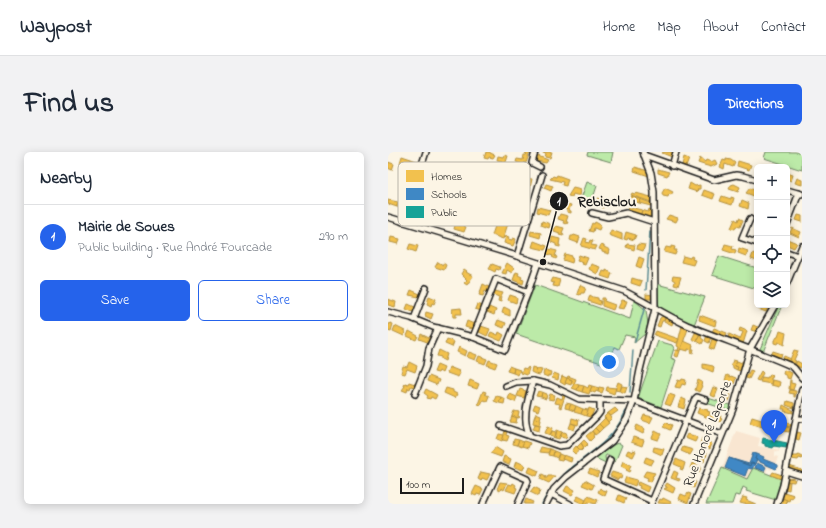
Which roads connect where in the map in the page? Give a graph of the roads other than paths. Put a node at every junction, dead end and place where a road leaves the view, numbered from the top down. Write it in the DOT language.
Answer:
graph roads {
  1 [pos="426,152"];
  2 [pos="535,152"];
  3 [pos="676,152"];
  4 [pos="643,154"];
  5 [pos="423,162"];
  6 [pos="672,166"];
  7 [pos="540,167"];
  8 [pos="542,175"];
  9 [pos="754,179"];
  10 [pos="790,191"];
  11 [pos="801,194"];
  12 [pos="592,213"];
  13 [pos="530,214"];
  14 [pos="388,217"];
  15 [pos="790,218"];
  16 [pos="750,219"];
  17 [pos="398,220"];
  18 [pos="654,222"];
  19 [pos="416,226"];
  20 [pos="526,226"];
  21 [pos="754,242"];
  22 [pos="802,246"];
  23 [pos="790,253"];
  24 [pos="517,256"];
  25 [pos="798,256"];
  26 [pos="538,264"];
  27 [pos="790,276"];
  28 [pos="426,288"];
  29 [pos="528,292"];
  30 [pos="774,308"];
  31 [pos="655,309"];
  32 [pos="388,312"];
  33 [pos="414,319"];
  34 [pos="438,328"];
  35 [pos="473,337"];
  36 [pos="750,349"];
  37 [pos="802,378"];
  38 [pos="534,381"];
  39 [pos="506,386"];
  40 [pos="802,389"];
  41 [pos="416,394"];
  42 [pos="600,400"];
  43 [pos="706,400"];
  44 [pos="634,401"];
  45 [pos="800,408"];
  46 [pos="796,419"];
  47 [pos="802,419"];
  48 [pos="686,420"];
  49 [pos="501,426"];
  50 [pos="722,434"];
  51 [pos="530,436"];
  52 [pos="610,460"];
  53 [pos="786,470"];
  54 [pos="802,476"];
  55 [pos="551,494"];
  56 [pos="652,502"];
  57 [pos="483,504"];
  58 [pos="518,504"];
  59 [pos="546,504"];
  60 [pos="570,504"];
  61 [pos="694,504"];
  62 [pos="778,504"];
  1 -- 5 [label="street"];
  2 -- 7 [label="street"];
  3 -- 6 [label="street"];
  4 -- 6 [label="street"];
  4 -- 18 [label="street"];
  6 -- 9 [label="street"];
  8 -- 13 [label="street"];
  10 -- 11 [label="street"];
  11 -- 15 [label="street"];
  12 -- 18 [label="street"];
  14 -- 17 [label="street"];
  16 -- 21 [label="street"];
  18 -- 31 [label="street"];
  19 -- 24 [label="street"];
  20 -- 24 [label="street"];
  22 -- 25 [label="street"];
  23 -- 25 [label="street"];
  24 -- 26 [label="street"];
  25 -- 27 [label="street"];
  26 -- 29 [label="street"];
  26 -- 31 [label="street"];
  28 -- 33 [label="street"];
  29 -- 35 [label="street"];
  29 -- 35 [label="street"];
  30 -- 36 [label="street, Rue Honoré Laporte"];
  31 -- 36 [label="street"];
  31 -- 44 [label="street"];
  32 -- 33 [label="street"];
  33 -- 34 [label="street"];
  34 -- 35 [label="street"];
  34 -- 41 [label="street"];
  36 -- 37 [label="street"];
  36 -- 50 [label="street, Rue Honoré Laporte"];
  38 -- 39 [label="street"];
  38 -- 42 [label="street"];
  38 -- 51 [label="street"];
  40 -- 45 [label="street"];
  42 -- 44 [label="street"];
  42 -- 51 [label="street"];
  43 -- 48 [label="street"];
  44 -- 48 [label="street"];
  44 -- 55 [label="street"];
  45 -- 46 [label="street"];
  46 -- 47 [label="street"];
  46 -- 53 [label="street"];
  48 -- 50 [label="street"];
  48 -- 56 [label="street"];
  49 -- 51 [label="street"];
  50 -- 61 [label="street, Rue Honoré Laporte"];
  52 -- 56 [label="street"];
  53 -- 54 [label="street"];
  53 -- 62 [label="street"];
  55 -- 59 [label="street"];
  55 -- 60 [label="street"];
  57 -- 58 [label="street"];
}
